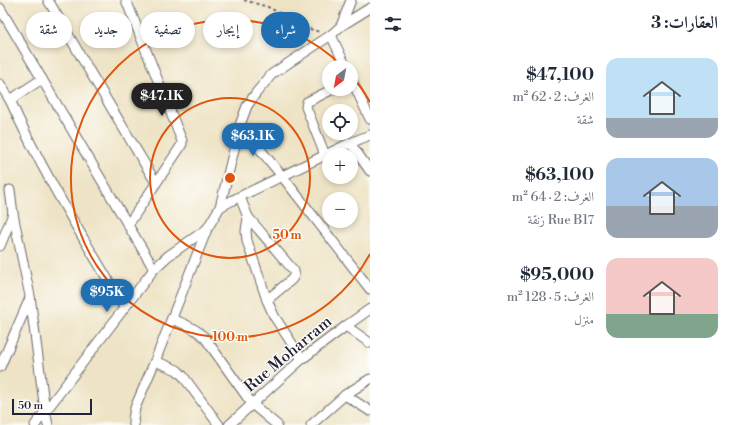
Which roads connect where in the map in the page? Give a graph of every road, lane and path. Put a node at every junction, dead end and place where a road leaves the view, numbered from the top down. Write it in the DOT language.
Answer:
graph roads {
  1 [pos="48,0"];
  2 [pos="126,0"];
  3 [pos="244,0"];
  4 [pos="351,0"];
  5 [pos="0,8"];
  6 [pos="370,8"];
  7 [pos="341,26"];
  8 [pos="331,35"];
  9 [pos="343,60"];
  10 [pos="42,79"];
  11 [pos="0,84"];
  12 [pos="322,94"];
  13 [pos="358,94"];
  14 [pos="10,100"];
  15 [pos="370,119"];
  16 [pos="240,125"];
  17 [pos="370,135"];
  18 [pos="350,143"];
  19 [pos="322,148"];
  20 [pos="340,148"];
  21 [pos="322,156"];
  22 [pos="370,170"];
  23 [pos="282,176"];
  24 [pos="156,182"];
  25 [pos="10,190"];
  26 [pos="240,197"];
  27 [pos="220,207"];
  28 [pos="13,214"];
  29 [pos="248,218"];
  30 [pos="128,225"];
  31 [pos="207,228"];
  32 [pos="0,246"];
  33 [pos="154,269"];
  34 [pos="370,289"];
  35 [pos="30,296"];
  36 [pos="267,300"];
  37 [pos="124,307"];
  38 [pos="370,309"];
  39 [pos="172,319"];
  40 [pos="346,326"];
  41 [pos="370,343"];
  42 [pos="302,359"];
  43 [pos="155,361"];
  44 [pos="0,367"];
  45 [pos="370,379"];
  46 [pos="345,395"];
  47 [pos="252,404"];
  48 [pos="45,412"];
  49 [pos="370,412"];
  50 [pos="35,425"];
  51 [pos="48,425"];
  52 [pos="134,425"];
  53 [pos="219,425"];
  54 [pos="229,425"];
  55 [pos="277,425"];
  56 [pos="311,425"];
  1 -- 24 [label="street"];
  2 -- 24 [label="street"];
  3 -- 8 [label="path"];
  4 -- 7 [label="street"];
  5 -- 10 [label="street"];
  6 -- 7 [label="street"];
  7 -- 8 [label="street"];
  8 -- 9 [label="street"];
  8 -- 16 [label="street"];
  10 -- 14 [label="street"];
  10 -- 30 [label="street"];
  11 -- 14 [label="street"];
  12 -- 19 [label="street"];
  13 -- 15 [label="street"];
  14 -- 37 [label="street"];
  16 -- 23 [label="street"];
  16 -- 27 [label="street"];
  17 -- 18 [label="street"];
  18 -- 20 [label="street"];
  18 -- 22 [label="street"];
  21 -- 23 [label="street"];
  23 -- 26 [label="street"];
  23 -- 34 [label="street"];
  24 -- 30 [label="street"];
  25 -- 28 [label="street"];
  26 -- 27 [label="street"];
  26 -- 29 [label="street"];
  27 -- 31 [label="street"];
  28 -- 32 [label="street"];
  28 -- 35 [label="street"];
  29 -- 36 [label="street"];
  29 -- 36 [label="street"];
  30 -- 33 [label="street"];
  31 -- 33 [label="street"];
  31 -- 39 [label="street"];
  33 -- 37 [label="street"];
  35 -- 44 [label="street"];
  35 -- 48 [label="street"];
  36 -- 42 [label="street"];
  37 -- 48 [label="street"];
  38 -- 40 [label="street, Rue Moharram"];
  39 -- 43 [label="street"];
  39 -- 47 [label="street"];
  40 -- 41 [label="street"];
  40 -- 42 [label="street, Rue Moharram"];
  42 -- 47 [label="street, Rue Moharram"];
  43 -- 52 [label="street"];
  43 -- 53 [label="street"];
  45 -- 46 [label="street"];
  46 -- 49 [label="street"];
  46 -- 56 [label="street"];
  47 -- 54 [label="street, Rue Moharram"];
  47 -- 55 [label="street"];
  48 -- 50 [label="street"];
  48 -- 51 [label="street"];
}
